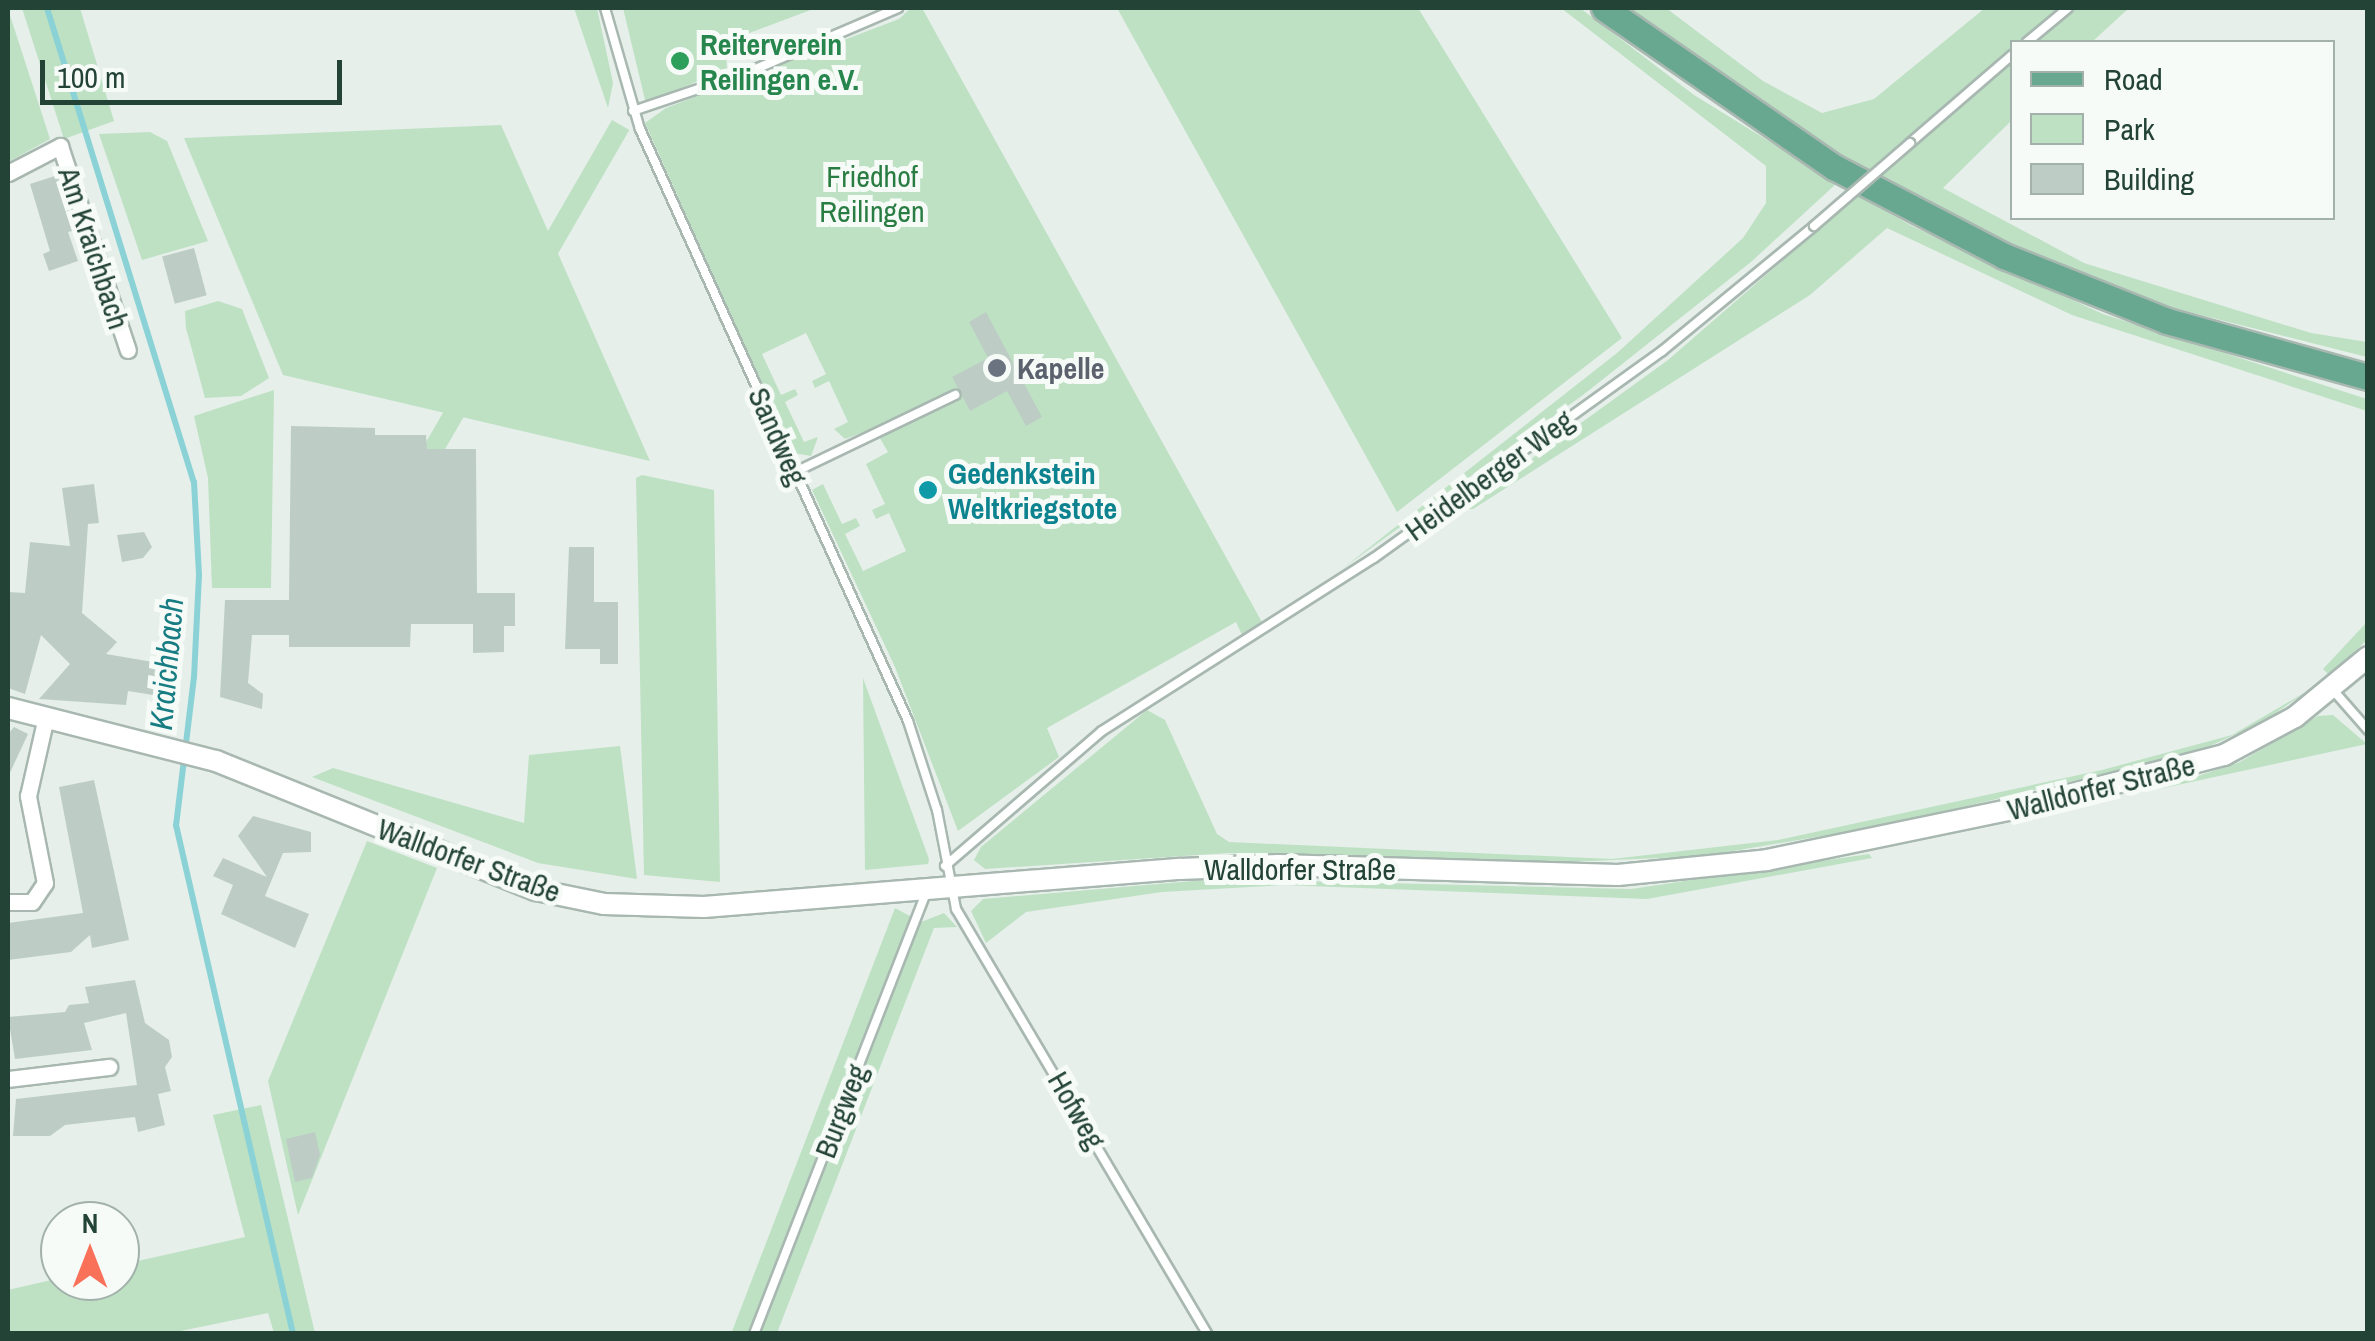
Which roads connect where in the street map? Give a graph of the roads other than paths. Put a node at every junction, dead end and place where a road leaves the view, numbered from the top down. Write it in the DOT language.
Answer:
graph roads {
  1 [pos="606,8"];
  2 [pos="898,8"];
  3 [pos="1604,8"];
  4 [pos="2068,8"];
  5 [pos="2030,40"];
  6 [pos="2010,57"];
  7 [pos="633,111"];
  8 [pos="8,173"];
  9 [pos="128,350"];
  10 [pos="2368,378"];
  11 [pos="955,395"];
  12 [pos="795,472"];
  13 [pos="2368,657"];
  14 [pos="2333,690"];
  15 [pos="8,708"];
  16 [pos="46,717"];
  17 [pos="2368,730"];
  18 [pos="940,880"];
  19 [pos="8,902"];
  20 [pos="109,1068"];
  21 [pos="8,1079"];
  22 [pos="754,1334"];
  23 [pos="1207,1334"];
  1 -- 7 [label="lane, Sandweg"];
  2 -- 7 [label="lane"];
  3 -- 10 [label="main road"];
  4 -- 5 [label="lane"];
  6 -- 18 [label="lane, Heidelberger Weg, bridge"];
  7 -- 12 [label="lane, Sandweg"];
  8 -- 9 [label="street, Am Kraichbach"];
  11 -- 12 [label="lane"];
  12 -- 18 [label="lane, Sandweg"];
  13 -- 14 [label="street, Walldorfer Straße"];
  14 -- 17 [label="lane"];
  14 -- 18 [label="street, Walldorfer Straße"];
  15 -- 16 [label="street, Walldorfer Straße"];
  16 -- 18 [label="street, Walldorfer Straße"];
  16 -- 19 [label="street"];
  18 -- 22 [label="lane, Burgweg"];
  18 -- 23 [label="lane, Hofweg"];
  20 -- 21 [label="street"];
}
